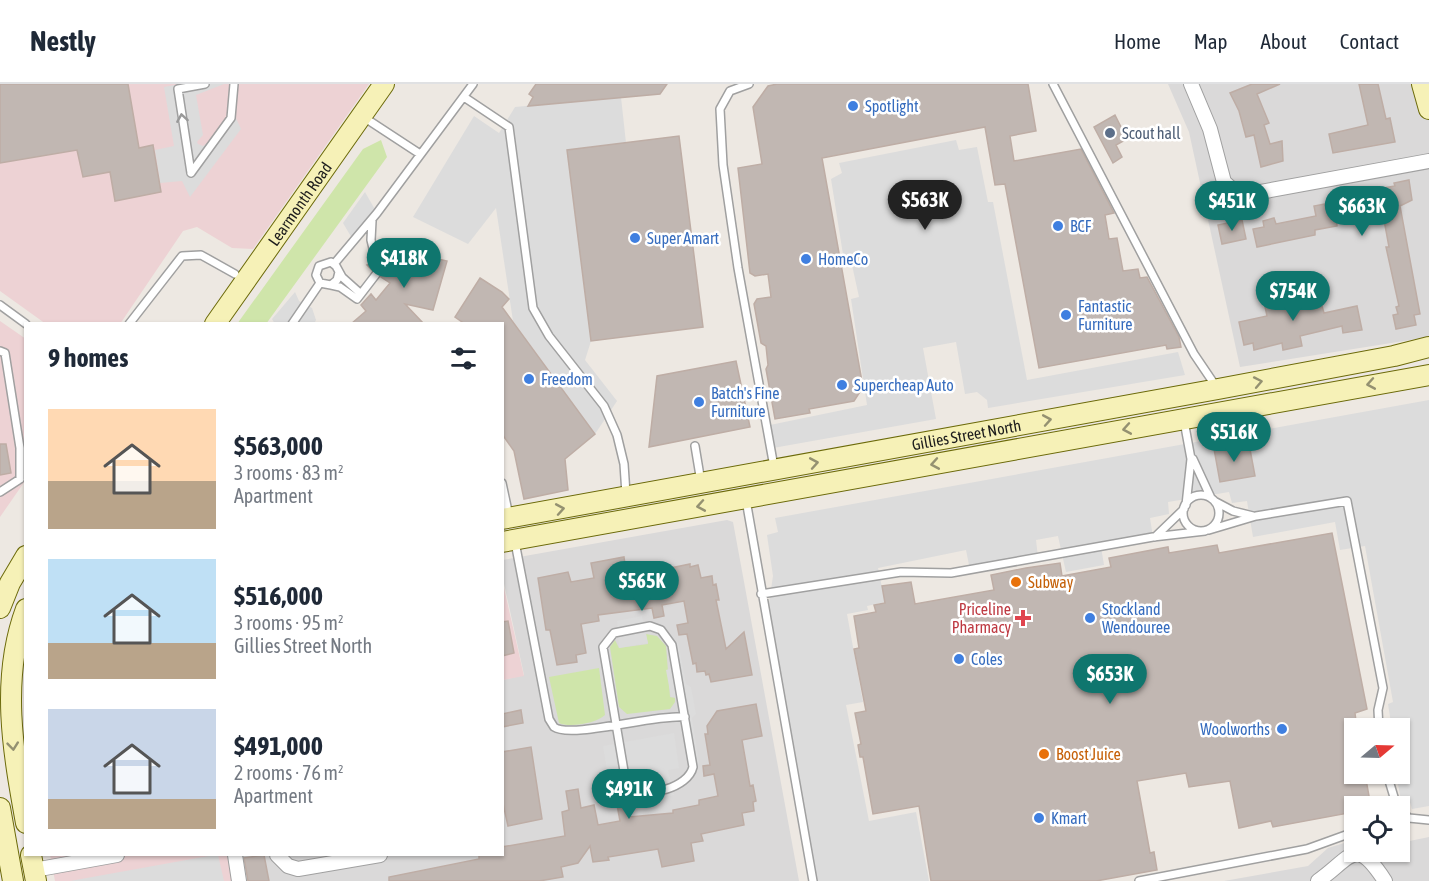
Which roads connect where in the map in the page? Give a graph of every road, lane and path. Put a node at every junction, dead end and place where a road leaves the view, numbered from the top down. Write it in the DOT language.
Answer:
graph roads {
  1 [pos="205,84"];
  2 [pos="234,84"];
  3 [pos="368,84"];
  4 [pos="384,84"];
  5 [pos="473,84"];
  6 [pos="749,84"];
  7 [pos="1053,84"];
  8 [pos="1191,84"];
  9 [pos="1422,84"];
  10 [pos="464,97"];
  11 [pos="1429,109"];
  12 [pos="356,113"];
  13 [pos="420,154"];
  14 [pos="1429,161"];
  15 [pos="373,218"];
  16 [pos="376,261"];
  17 [pos="334,264"];
  18 [pos="339,272"];
  19 [pos="377,273"];
  20 [pos="241,277"];
  21 [pos="320,283"];
  22 [pos="331,285"];
  23 [pos="362,294"];
  24 [pos="0,305"];
  25 [pos="131,322"];
  26 [pos="203,322"];
  27 [pos="216,322"];
  28 [pos="292,322"];
  29 [pos="24,323"];
  30 [pos="1429,346"];
  31 [pos="0,351"];
  32 [pos="1429,375"];
  33 [pos="1218,389"];
  34 [pos="1180,396"];
  35 [pos="1184,419"];
  36 [pos="1189,445"];
  37 [pos="695,446"];
  38 [pos="774,470"];
  39 [pos="742,476"];
  40 [pos="23,481"];
  41 [pos="701,483"];
  42 [pos="0,492"];
  43 [pos="626,496"];
  44 [pos="746,498"];
  45 [pos="1213,500"];
  46 [pos="504,501"];
  47 [pos="1185,506"];
  48 [pos="1258,516"];
  49 [pos="506,519"];
  50 [pos="1207,530"];
  51 [pos="1153,537"];
  52 [pos="508,541"];
  53 [pos="24,558"];
  54 [pos="7,578"];
  55 [pos="761,594"];
  56 [pos="24,608"];
  57 [pos="0,610"];
  58 [pos="24,612"];
  59 [pos="15,628"];
  60 [pos="24,654"];
  61 [pos="10,667"];
  62 [pos="685,717"];
  63 [pos="1378,718"];
  64 [pos="616,724"];
  65 [pos="0,808"];
  66 [pos="24,809"];
  67 [pos="1410,818"];
  68 [pos="1429,820"];
  69 [pos="1344,836"];
  70 [pos="111,856"];
  71 [pos="235,856"];
  72 [pos="278,856"];
  73 [pos="374,856"];
  74 [pos="34,869"];
  75 [pos="13,878"];
  76 [pos="239,881"];
  77 [pos="813,881"];
  78 [pos="1139,881"];
  79 [pos="1318,881"];
  80 [pos="1385,881"];
  2 -- 1 [label="lane, one-way"];
  3 -- 12 [label="main road, Learmonth Road"];
  4 -- 12 [label="main road, Learmonth Road"];
  5 -- 10 [label="lane"];
  6 -- 38 [label="lane"];
  7 -- 33 [label="lane"];
  8 -- 14 [label="street"];
  9 -- 11 [label="main road"];
  10 -- 13 [label="lane"];
  10 -- 43 [label="lane"];
  12 -- 13 [label="lane"];
  12 -- 20 [label="main road, Learmonth Road"];
  13 -- 15 [label="lane"];
  15 -- 16 [label="lane"];
  15 -- 17 [label="lane"];
  17 -- 18 [label="lane"];
  17 -- 21 [label="lane"];
  18 -- 22 [label="lane"];
  18 -- 23 [label="lane"];
  19 -- 23 [label="lane"];
  20 -- 25 [label="lane"];
  20 -- 26 [label="main road, Learmonth Road"];
  20 -- 27 [label="main road, Learmonth Road"];
  21 -- 22 [label="lane"];
  21 -- 28 [label="lane"];
  22 -- 23 [label="lane"];
  24 -- 29 [label="lane"];
  33 -- 30 [label="main road, Gillies Street North, one-way"];
  31 -- 40 [label="lane"];
  32 -- 35 [label="main road, Gillies Street North, one-way"];
  33 -- 34 [label="main road, Gillies Street North"];
  34 -- 35 [label="main road"];
  38 -- 34 [label="main road, Gillies Street North, one-way"];
  35 -- 36 [label="lane"];
  35 -- 44 [label="main road, Gillies Street North, one-way"];
  36 -- 45 [label="lane"];
  36 -- 47 [label="lane"];
  37 -- 41 [label="lane"];
  38 -- 39 [label="main road, Gillies Street North"];
  39 -- 41 [label="main road, Gillies Street North"];
  39 -- 44 [label="main road"];
  40 -- 42 [label="lane"];
  41 -- 43 [label="main road, Gillies Street North"];
  49 -- 43 [label="main road, Gillies Street North, one-way"];
  44 -- 52 [label="main road, Gillies Street North, one-way"];
  44 -- 55 [label="lane"];
  45 -- 47 [label="lane"];
  45 -- 48 [label="lane"];
  45 -- 50 [label="lane"];
  46 -- 49 [label="lane"];
  47 -- 50 [label="lane"];
  47 -- 51 [label="lane"];
  48 -- 50 [label="lane"];
  48 -- 63 [label="lane"];
  50 -- 51 [label="lane"];
  51 -- 55 [label="lane"];
  52 -- 64 [label="lane"];
  53 -- 54 [label="main road"];
  54 -- 57 [label="main road"];
  55 -- 77 [label="lane"];
  56 -- 57 [label="main road"];
  58 -- 59 [label="main road"];
  59 -- 61 [label="main road"];
  60 -- 61 [label="main road"];
  61 -- 66 [label="main road, one-way"];
  62 -- 64 [label="lane"];
  62 -- 64 [label="lane"];
  62 -- 64 [label="lane"];
  65 -- 75 [label="main road"];
  67 -- 68 [label="lane"];
  69 -- 78 [label="lane"];
  70 -- 74 [label="street"];
  71 -- 76 [label="street"];
  72 -- 73 [label="street"];
  74 -- 75 [label="main road"];
  79 -- 80 [label="street"];
}
